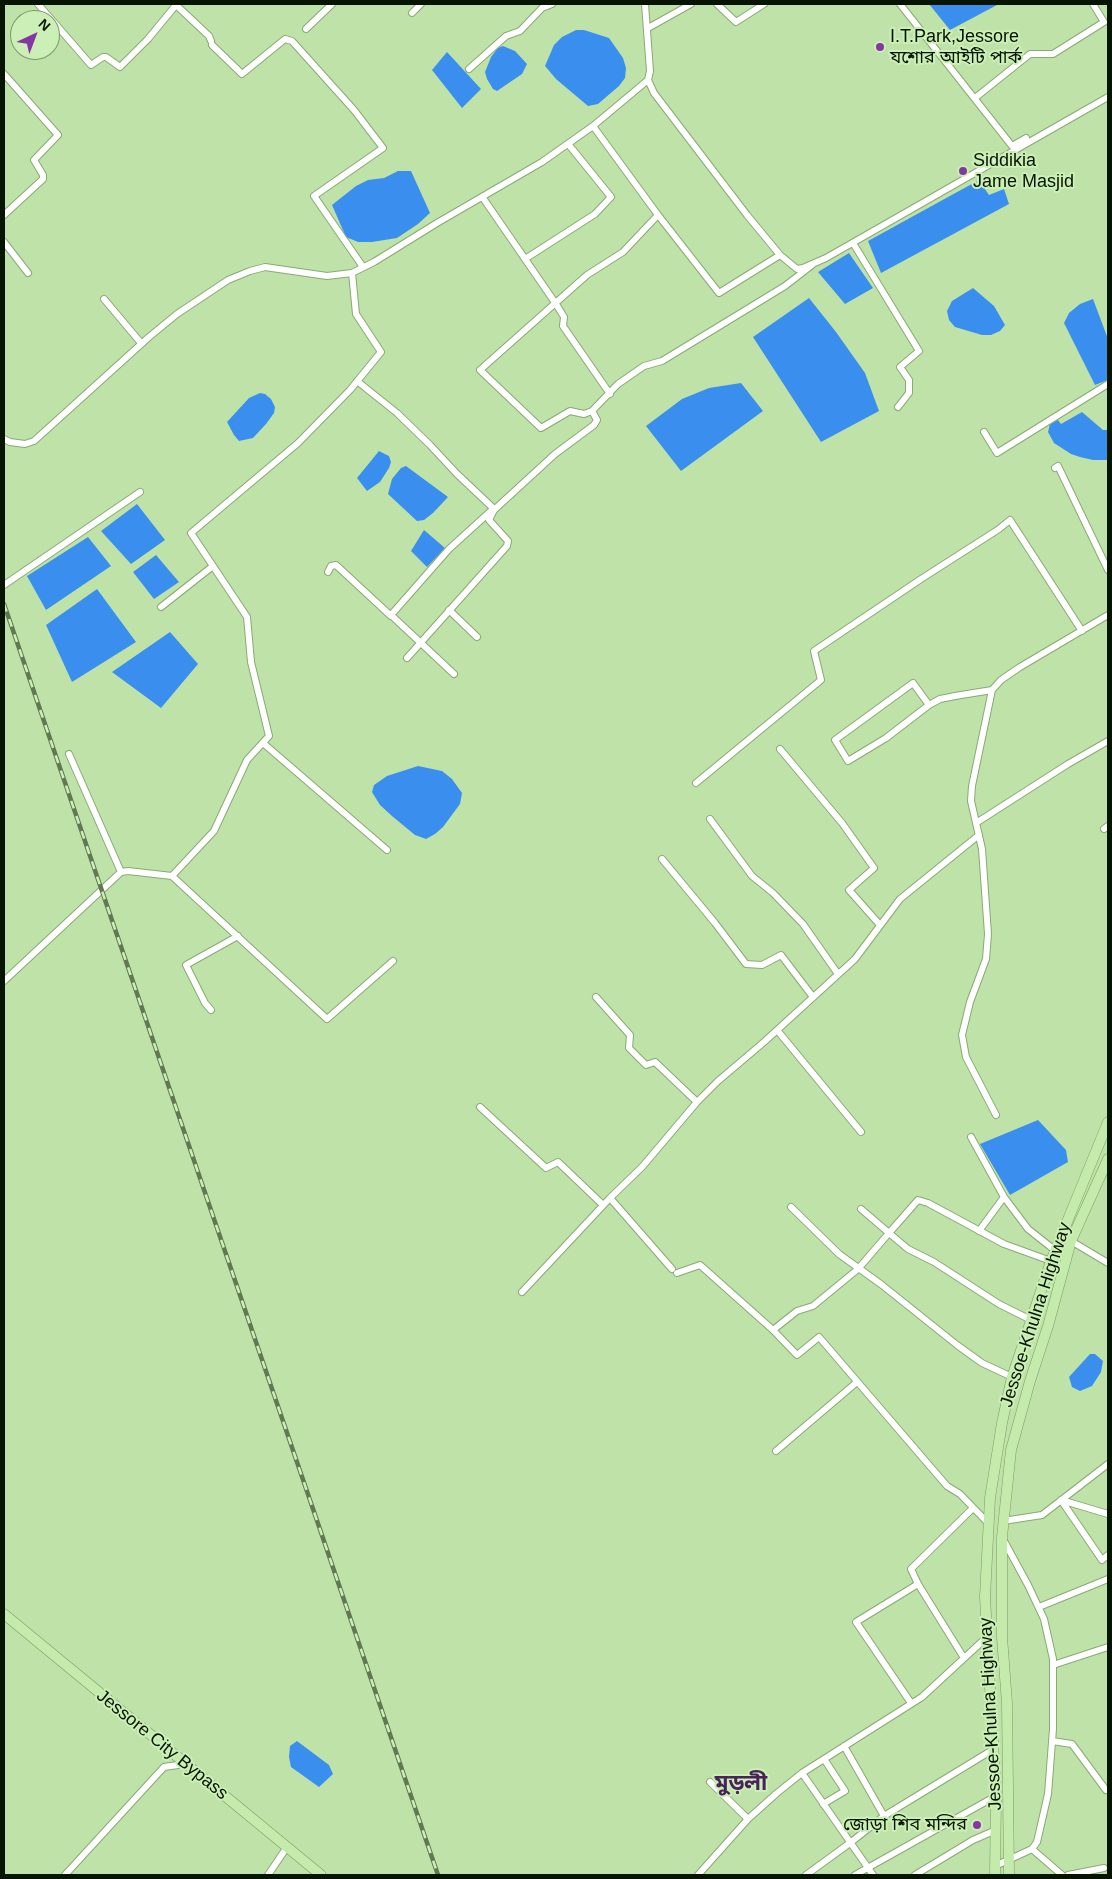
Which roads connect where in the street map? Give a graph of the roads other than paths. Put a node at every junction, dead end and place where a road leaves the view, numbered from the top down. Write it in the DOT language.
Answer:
graph roads {
  1 [pos="38,4"];
  2 [pos="176,4"];
  3 [pos="332,4"];
  4 [pos="552,4"];
  5 [pos="645,4"];
  6 [pos="691,4"];
  7 [pos="717,4"];
  8 [pos="764,4"];
  9 [pos="900,4"];
  10 [pos="1093,4"];
  11 [pos="418,5"];
  12 [pos="412,13"];
  13 [pos="648,28"];
  14 [pos="306,29"];
  15 [pos="469,69"];
  16 [pos="4,74"];
  17 [pos="648,80"];
  18 [pos="1108,92"];
  19 [pos="1108,97"];
  20 [pos="976,98"];
  21 [pos="593,126"];
  22 [pos="569,145"];
  23 [pos="483,198"];
  24 [pos="4,215"];
  25 [pos="658,215"];
  26 [pos="4,242"];
  27 [pos="854,242"];
  28 [pos="780,255"];
  29 [pos="525,259"];
  30 [pos="812,265"];
  31 [pos="363,268"];
  32 [pos="28,273"];
  33 [pos="352,273"];
  34 [pos="104,299"];
  35 [pos="556,304"];
  36 [pos="141,343"];
  37 [pos="357,381"];
  38 [pos="1108,384"];
  39 [pos="610,394"];
  40 [pos="898,407"];
  41 [pos="592,411"];
  42 [pos="984,432"];
  43 [pos="4,439"];
  44 [pos="1055,468"];
  45 [pos="140,492"];
  46 [pos="213,566"];
  47 [pos="1108,570"];
  48 [pos="328,572"];
  49 [pos="4,585"];
  50 [pos="161,606"];
  51 [pos="449,610"];
  52 [pos="391,616"];
  53 [pos="1108,616"];
  54 [pos="1082,631"];
  55 [pos="477,637"];
  56 [pos="421,642"];
  57 [pos="407,658"];
  58 [pos="454,674"];
  59 [pos="992,690"];
  60 [pos="929,704"];
  61 [pos="1108,741"];
  62 [pos="263,743"];
  63 [pos="780,749"];
  64 [pos="69,754"];
  65 [pos="696,783"];
  66 [pos="710,819"];
  67 [pos="976,823"];
  68 [pos="979,835"];
  69 [pos="387,850"];
  70 [pos="662,859"];
  71 [pos="121,872"];
  72 [pos="172,876"];
  73 [pos="880,925"];
  74 [pos="238,936"];
  75 [pos="393,961"];
  76 [pos="838,974"];
  77 [pos="4,981"];
  78 [pos="596,997"];
  79 [pos="813,997"];
  80 [pos="211,1010"];
  81 [pos="777,1030"];
  82 [pos="697,1102"];
  83 [pos="480,1107"];
  84 [pos="996,1115"];
  85 [pos="1108,1122"];
  86 [pos="861,1132"];
  87 [pos="971,1137"];
  88 [pos="1108,1159"];
  89 [pos="1004,1197"];
  90 [pos="610,1198"];
  91 [pos="602,1204"];
  92 [pos="791,1208"];
  93 [pos="861,1209"];
  94 [pos="979,1231"];
  95 [pos="889,1233"];
  96 [pos="1071,1241"];
  97 [pos="1052,1248"];
  98 [pos="1051,1261"];
  99 [pos="1108,1263"];
  100 [pos="858,1269"];
  101 [pos="522,1292"];
  102 [pos="1032,1320"];
  103 [pos="773,1330"];
  104 [pos="1012,1378"];
  105 [pos="857,1382"];
  106 [pos="776,1451"];
  107 [pos="1108,1464"];
  108 [pos="1061,1500"];
  109 [pos="973,1508"];
  110 [pos="1108,1514"];
  111 [pos="1003,1521"];
  112 [pos="990,1525"];
  113 [pos="1002,1538"];
  114 [pos="1108,1555"];
  115 [pos="1108,1579"];
  116 [pos="918,1584"];
  117 [pos="1038,1607"];
  118 [pos="4,1614"];
  119 [pos="987,1637"];
  120 [pos="1108,1647"];
  121 [pos="964,1658"];
  122 [pos="1053,1665"];
  123 [pos="911,1703"];
  124 [pos="1052,1742"];
  125 [pos="844,1746"];
  126 [pos="994,1749"];
  127 [pos="824,1759"];
  128 [pos="185,1764"];
  129 [pos="802,1773"];
  130 [pos="710,1782"];
  131 [pos="1106,1790"];
  132 [pos="996,1796"];
  133 [pos="824,1804"];
  134 [pos="884,1816"];
  135 [pos="748,1819"];
  136 [pos="996,1830"];
  137 [pos="850,1844"];
  138 [pos="287,1848"];
  139 [pos="1032,1849"];
  140 [pos="1009,1860"];
  141 [pos="1104,1868"];
  142 [pos="995,1871"];
  143 [pos="65,1875"];
  144 [pos="268,1875"];
  145 [pos="320,1875"];
  146 [pos="698,1875"];
  147 [pos="806,1875"];
  148 [pos="855,1875"];
  149 [pos="873,1875"];
  150 [pos="915,1875"];
  151 [pos="1009,1875"];
  152 [pos="1062,1875"];
  153 [pos="1068,1875"];
  1 -- 2 [label="street"];
  2 -- 31 [label="street"];
  3 -- 14 [label="street"];
  4 -- 15 [label="street"];
  5 -- 13 [label="street"];
  6 -- 13 [label="street"];
  7 -- 8 [label="street"];
  9 -- 20 [label="street"];
  10 -- 20 [label="street"];
  11 -- 12 [label="street"];
  13 -- 17 [label="street"];
  16 -- 24 [label="street"];
  17 -- 21 [label="street"];
  17 -- 28 [label="street"];
  18 -- 20 [label="street"];
  19 -- 27 [label="street"];
  21 -- 22 [label="street"];
  21 -- 25 [label="street"];
  22 -- 23 [label="street"];
  22 -- 29 [label="street"];
  23 -- 29 [label="street"];
  23 -- 31 [label="street"];
  25 -- 28 [label="street"];
  25 -- 35 [label="street"];
  26 -- 32 [label="street"];
  27 -- 30 [label="street"];
  27 -- 40 [label="street"];
  28 -- 30 [label="street"];
  29 -- 35 [label="street"];
  30 -- 39 [label="street"];
  31 -- 33 [label="street"];
  33 -- 36 [label="street"];
  33 -- 37 [label="street"];
  34 -- 36 [label="street"];
  35 -- 39 [label="street"];
  35 -- 41 [label="street"];
  36 -- 43 [label="street"];
  37 -- 46 [label="street"];
  37 -- 52 [label="street"];
  38 -- 42 [label="street"];
  39 -- 41 [label="street"];
  41 -- 51 [label="street"];
  44 -- 47 [label="street"];
  45 -- 49 [label="street"];
  46 -- 50 [label="street"];
  46 -- 62 [label="street"];
  48 -- 52 [label="street"];
  51 -- 55 [label="street"];
  51 -- 56 [label="street"];
  52 -- 56 [label="street"];
  53 -- 54 [label="street"];
  54 -- 59 [label="street"];
  54 -- 65 [label="street"];
  56 -- 57 [label="street"];
  56 -- 58 [label="street"];
  59 -- 60 [label="street"];
  59 -- 67 [label="street"];
  60 -- 60 [label="street"];
  61 -- 67 [label="street"];
  62 -- 69 [label="street"];
  62 -- 72 [label="street"];
  63 -- 73 [label="street"];
  64 -- 71 [label="street"];
  66 -- 76 [label="street"];
  67 -- 68 [label="street"];
  68 -- 73 [label="street"];
  68 -- 84 [label="street"];
  70 -- 79 [label="street"];
  71 -- 72 [label="street"];
  71 -- 77 [label="street"];
  72 -- 74 [label="street"];
  73 -- 76 [label="street"];
  74 -- 75 [label="street"];
  74 -- 80 [label="street"];
  76 -- 79 [label="street"];
  78 -- 82 [label="street"];
  79 -- 81 [label="street"];
  81 -- 82 [label="street"];
  81 -- 86 [label="street"];
  82 -- 90 [label="street"];
  83 -- 91 [label="street"];
  85 -- 98 [label="highway, Jessoe-Khulna Highway"];
  87 -- 89 [label="street"];
  88 -- 96 [label="highway, Jessoe-Khulna Highway"];
  89 -- 94 [label="street"];
  89 -- 97 [label="street"];
  90 -- 91 [label="street"];
  90 -- 103 [label="street"];
  91 -- 101 [label="street"];
  92 -- 100 [label="street"];
  93 -- 95 [label="street"];
  94 -- 95 [label="street"];
  94 -- 98 [label="street"];
  95 -- 100 [label="street"];
  95 -- 102 [label="street"];
  96 -- 99 [label="street"];
  96 -- 111 [label="highway, Jessoe-Khulna Highway"];
  98 -- 102 [label="highway, Jessoe-Khulna Highway"];
  100 -- 103 [label="street"];
  100 -- 104 [label="street"];
  102 -- 104 [label="highway, Jessoe-Khulna Highway"];
  103 -- 105 [label="street"];
  104 -- 112 [label="highway, Jessoe-Khulna Highway"];
  105 -- 106 [label="street"];
  105 -- 109 [label="street"];
  107 -- 108 [label="street"];
  108 -- 110 [label="street"];
  108 -- 111 [label="street"];
  108 -- 114 [label="street"];
  109 -- 112 [label="street"];
  109 -- 116 [label="street"];
  111 -- 113 [label="highway, Jessoe-Khulna Highway"];
  112 -- 119 [label="highway, Jessoe-Khulna Highway"];
  113 -- 117 [label="street"];
  113 -- 140 [label="highway, Jessoe-Khulna Highway"];
  115 -- 117 [label="street"];
  116 -- 121 [label="street"];
  116 -- 123 [label="street"];
  117 -- 122 [label="street"];
  118 -- 128 [label="highway, Jessore City Bypass"];
  119 -- 121 [label="street"];
  119 -- 126 [label="highway, Jessoe-Khulna Highway"];
  120 -- 122 [label="street"];
  121 -- 123 [label="street"];
  122 -- 124 [label="street"];
  123 -- 125 [label="street"];
  124 -- 131 [label="street"];
  124 -- 139 [label="street"];
  125 -- 127 [label="street"];
  125 -- 134 [label="street"];
  126 -- 132 [label="highway, Jessoe-Khulna Highway"];
  126 -- 134 [label="street"];
  127 -- 129 [label="street"];
  127 -- 133 [label="street"];
  128 -- 138 [label="highway, Jessore City Bypass"];
  128 -- 143 [label="street"];
  129 -- 133 [label="street"];
  129 -- 135 [label="street"];
  130 -- 135 [label="street"];
  132 -- 136 [label="highway, Jessoe-Khulna Highway"];
  132 -- 148 [label="street"];
  133 -- 137 [label="street"];
  134 -- 137 [label="street"];
  135 -- 146 [label="street"];
  136 -- 142 [label="highway, Jessoe-Khulna Highway"];
  136 -- 150 [label="street"];
  137 -- 147 [label="street"];
  137 -- 149 [label="street"];
  138 -- 144 [label="street"];
  138 -- 145 [label="highway, Jessore City Bypass"];
  139 -- 140 [label="street"];
  139 -- 152 [label="street"];
  140 -- 142 [label="street"];
  140 -- 151 [label="highway, Jessoe-Khulna Highway"];
  141 -- 153 [label="street"];
}
